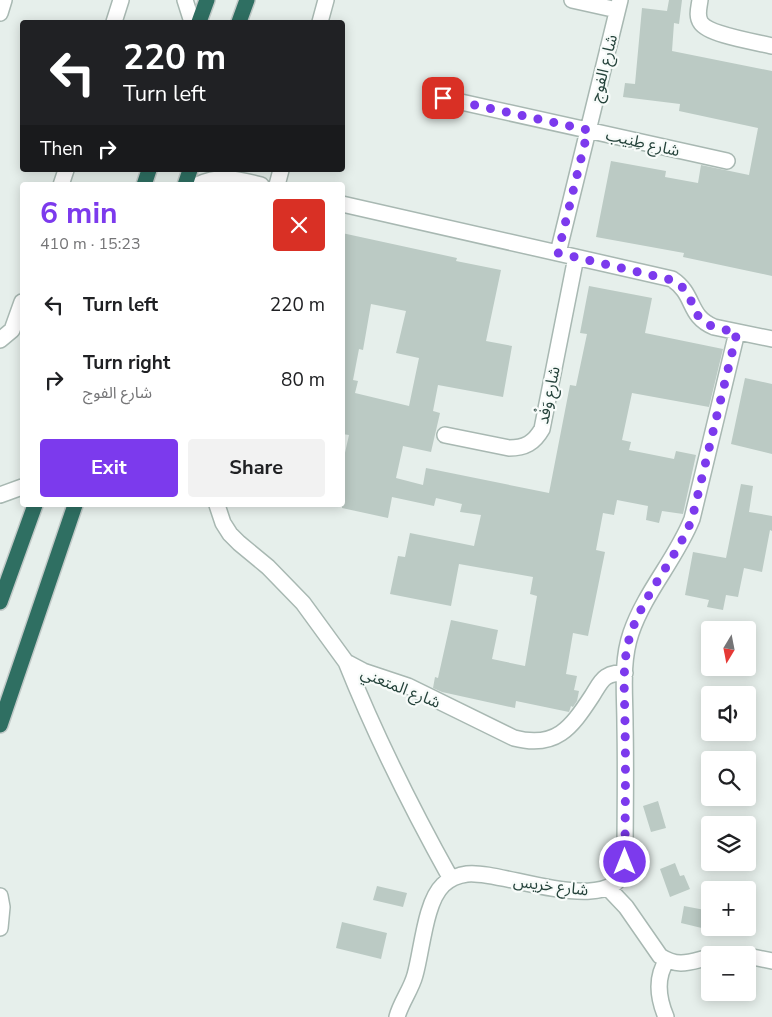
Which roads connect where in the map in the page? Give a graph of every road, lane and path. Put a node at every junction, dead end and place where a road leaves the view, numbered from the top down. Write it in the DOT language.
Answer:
graph roads {
  1 [pos="4,0"];
  2 [pos="122,0"];
  3 [pos="185,0"];
  4 [pos="207,0"];
  5 [pos="247,0"];
  6 [pos="326,0"];
  7 [pos="572,0"];
  8 [pos="700,0"];
  9 [pos="619,5"];
  10 [pos="0,13"];
  11 [pos="115,20"];
  12 [pos="191,20"];
  13 [pos="200,20"];
  14 [pos="240,20"];
  15 [pos="321,20"];
  16 [pos="772,46"];
  17 [pos="443,98"];
  18 [pos="588,130"];
  19 [pos="727,161"];
  20 [pos="223,174"];
  21 [pos="204,182"];
  22 [pos="251,182"];
  23 [pos="345,205"];
  24 [pos="558,253"];
  25 [pos="576,257"];
  26 [pos="20,308"];
  27 [pos="737,332"];
  28 [pos="772,339"];
  29 [pos="0,340"];
  30 [pos="445,435"];
  31 [pos="20,488"];
  32 [pos="0,495"];
  33 [pos="34,507"];
  34 [pos="74,507"];
  35 [pos="218,507"];
  36 [pos="0,602"];
  37 [pos="346,662"];
  38 [pos="625,673"];
  39 [pos="0,725"];
  40 [pos="451,879"];
  41 [pos="608,888"];
  42 [pos="0,896"];
  43 [pos="0,928"];
  44 [pos="756,958"];
  45 [pos="667,960"];
  46 [pos="701,960"];
  47 [pos="772,962"];
  48 [pos="396,1017"];
  49 [pos="666,1017"];
  1 -- 10 [label="street"];
  2 -- 11 [label="street"];
  3 -- 12 [label="street"];
  4 -- 13 [label="highway"];
  5 -- 14 [label="highway"];
  6 -- 15 [label="street"];
  7 -- 9 [label="street"];
  8 -- 16 [label="street"];
  9 -- 18 [label="street, شارع الفوج"];
  17 -- 18 [label="street, شارع طِنِيب"];
  18 -- 19 [label="street, شارع طِنِيب"];
  18 -- 24 [label="street, شارع الفوج"];
  20 -- 21 [label="street"];
  20 -- 22 [label="street"];
  23 -- 24 [label="street"];
  24 -- 25 [label="street"];
  25 -- 27 [label="street"];
  25 -- 30 [label="street, شارع وَفْد"];
  26 -- 29 [label="street"];
  27 -- 28 [label="street"];
  27 -- 38 [label="street, شارع خريس"];
  31 -- 32 [label="street"];
  33 -- 36 [label="highway"];
  34 -- 39 [label="highway"];
  35 -- 37 [label="street, شارع المتعني"];
  37 -- 38 [label="street, شارع المتعني"];
  37 -- 40 [label="street"];
  38 -- 41 [label="street, شارع خريس"];
  40 -- 41 [label="street, شارع خريس"];
  40 -- 48 [label="street"];
  41 -- 45 [label="street"];
  42 -- 43 [label="street"];
  44 -- 47 [label="street"];
  45 -- 46 [label="street"];
  45 -- 49 [label="street"];
}
